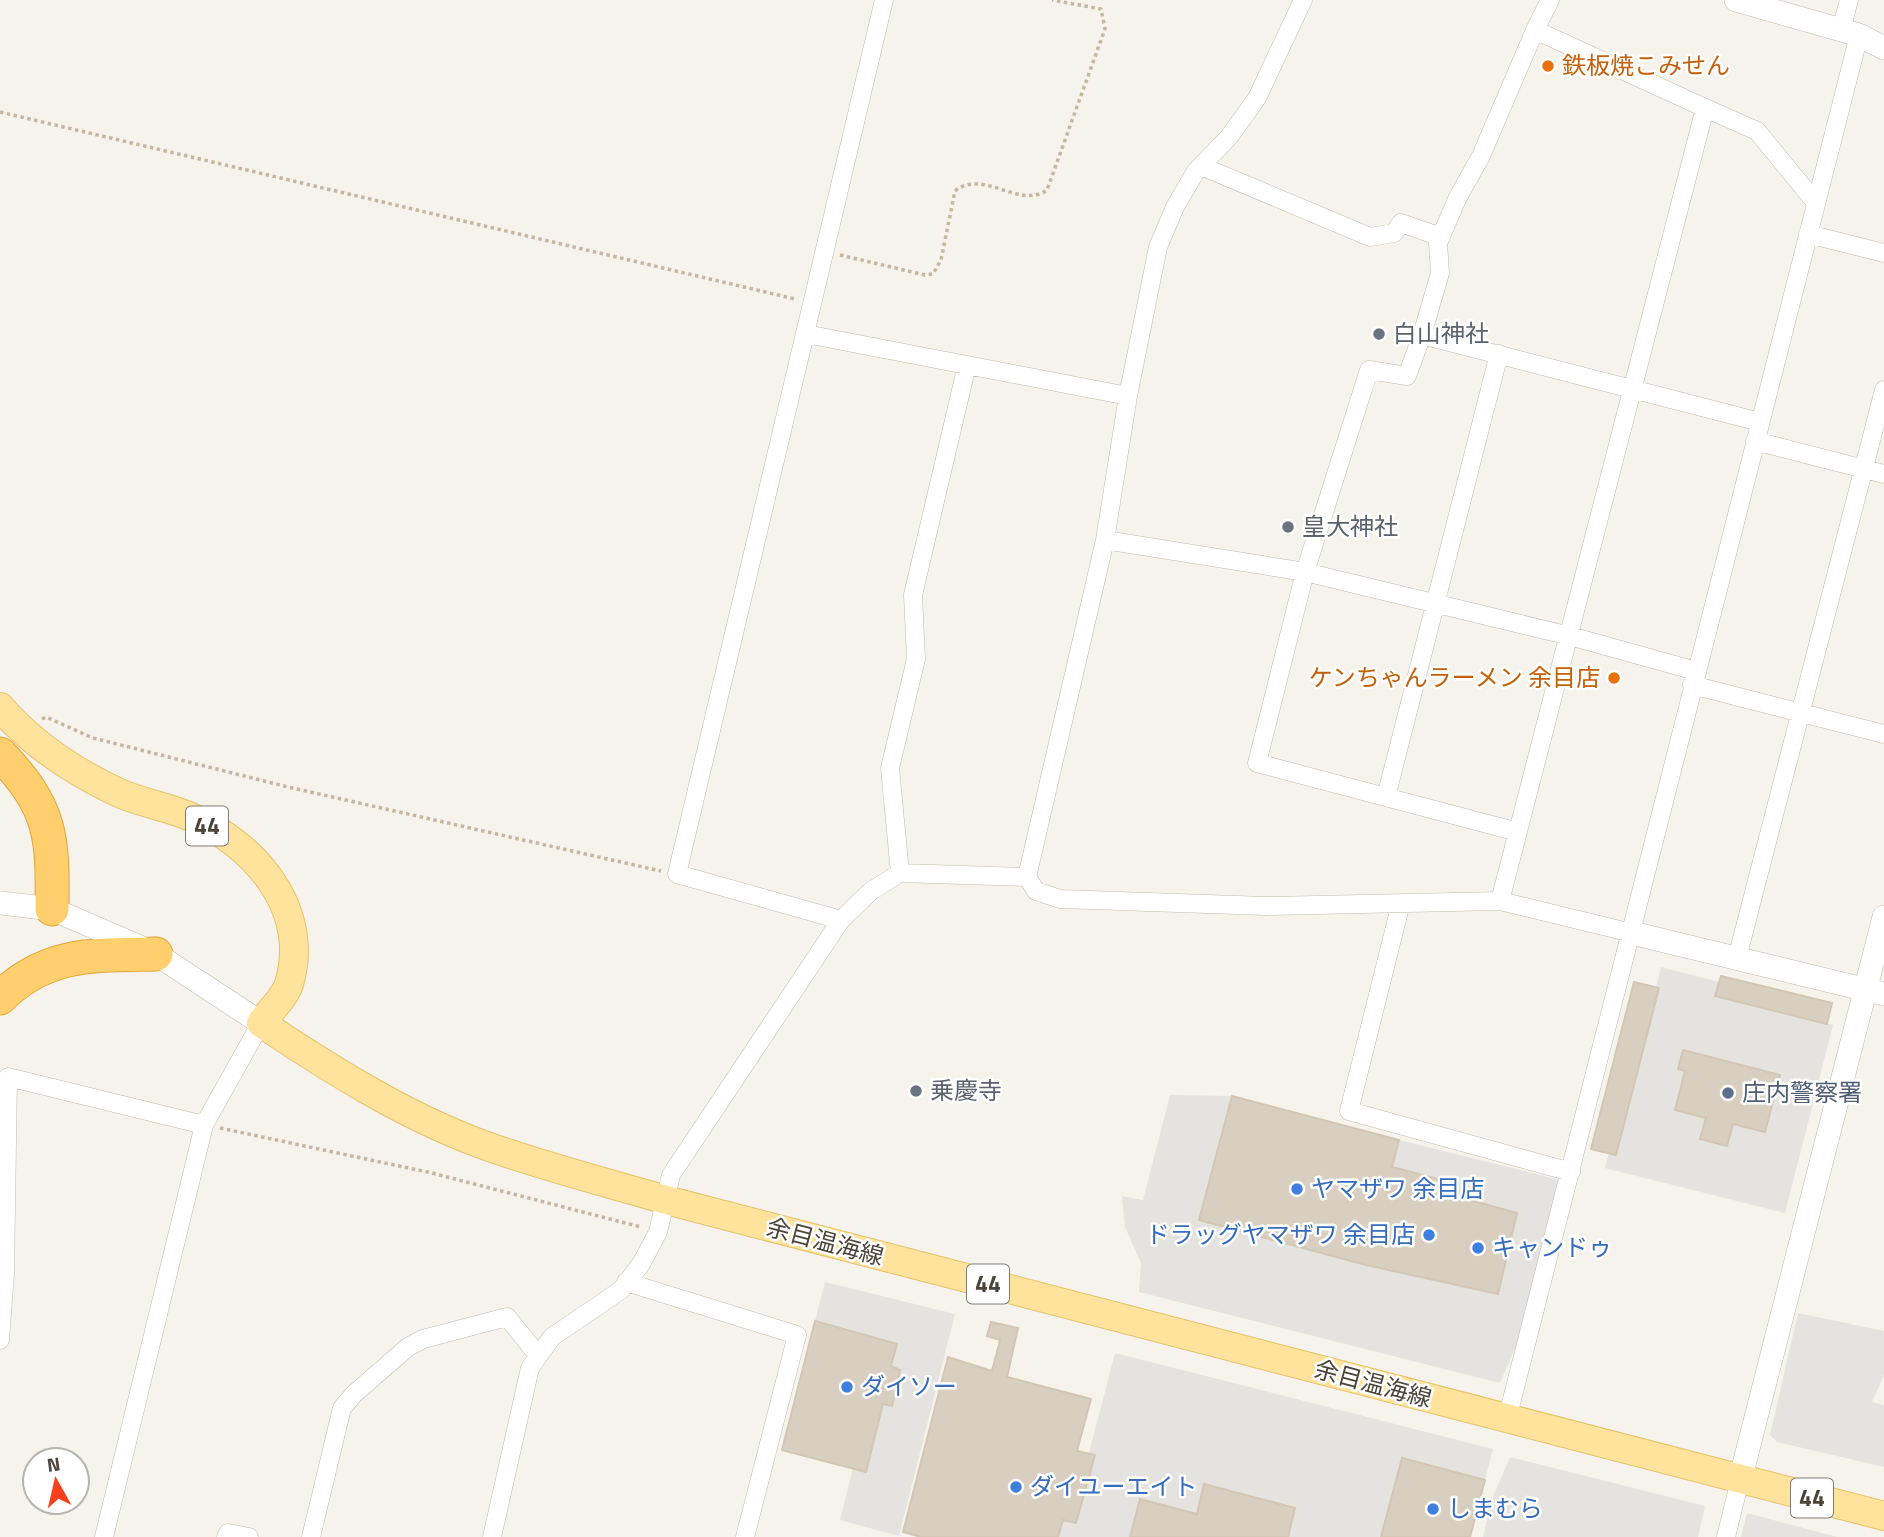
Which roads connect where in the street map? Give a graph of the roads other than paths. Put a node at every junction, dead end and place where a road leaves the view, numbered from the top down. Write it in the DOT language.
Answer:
graph roads {
  1 [pos="884,0"];
  2 [pos="1303,0"];
  3 [pos="1550,0"];
  4 [pos="1736,0"];
  5 [pos="1849,0"];
  6 [pos="1535,30"];
  7 [pos="1850,32"];
  8 [pos="1884,48"];
  9 [pos="1705,108"];
  10 [pos="1201,166"];
  11 [pos="1816,203"];
  12 [pos="1808,234"];
  13 [pos="1441,237"];
  14 [pos="1884,253"];
  15 [pos="806,334"];
  16 [pos="1422,335"];
  17 [pos="1499,354"];
  18 [pos="967,365"];
  19 [pos="1632,387"];
  20 [pos="1884,390"];
  21 [pos="1128,396"];
  22 [pos="1760,422"];
  23 [pos="1755,441"];
  24 [pos="1864,469"];
  25 [pos="1884,474"];
  26 [pos="1105,540"];
  27 [pos="1305,572"];
  28 [pos="1436,604"];
  29 [pos="1570,636"];
  30 [pos="1694,678"];
  31 [pos="0,707"];
  32 [pos="1800,712"];
  33 [pos="1884,734"];
  34 [pos="11,743"];
  35 [pos="1386,797"];
  36 [pos="1518,832"];
  37 [pos="900,873"];
  38 [pos="1027,877"];
  39 [pos="1500,901"];
  40 [pos="0,903"];
  41 [pos="1401,903"];
  42 [pos="52,909"];
  43 [pos="1884,916"];
  44 [pos="841,920"];
  45 [pos="1632,933"];
  46 [pos="156,954"];
  47 [pos="1737,958"];
  48 [pos="1875,991"];
  49 [pos="0,998"];
  50 [pos="261,1023"];
  51 [pos="204,1125"];
  52 [pos="1570,1172"];
  53 [pos="666,1200"];
  54 [pos="626,1282"];
  55 [pos="0,1340"];
  56 [pos="537,1354"];
  57 [pos="1507,1419"];
  58 [pos="1740,1480"];
  59 [pos="1884,1516"];
  60 [pos="104,1537"];
  61 [pos="226,1537"];
  62 [pos="249,1537"];
  63 [pos="310,1537"];
  64 [pos="492,1537"];
  65 [pos="745,1537"];
  66 [pos="1726,1537"];
  1 -- 15 [label="street"];
  2 -- 10 [label="street"];
  3 -- 6 [label="street"];
  4 -- 7 [label="street"];
  5 -- 7 [label="street"];
  6 -- 9 [label="street"];
  6 -- 13 [label="street"];
  7 -- 8 [label="street"];
  7 -- 11 [label="street"];
  9 -- 11 [label="street"];
  9 -- 19 [label="street"];
  10 -- 13 [label="street"];
  10 -- 21 [label="street"];
  11 -- 12 [label="street"];
  12 -- 14 [label="street"];
  12 -- 22 [label="street"];
  13 -- 16 [label="street"];
  15 -- 18 [label="street"];
  15 -- 44 [label="street"];
  16 -- 17 [label="street"];
  16 -- 27 [label="street"];
  17 -- 19 [label="street"];
  17 -- 28 [label="street"];
  18 -- 21 [label="street"];
  18 -- 37 [label="street"];
  19 -- 22 [label="street"];
  19 -- 29 [label="street"];
  20 -- 24 [label="street"];
  21 -- 26 [label="street"];
  22 -- 23 [label="street"];
  23 -- 24 [label="street"];
  23 -- 30 [label="street"];
  24 -- 25 [label="street"];
  24 -- 32 [label="street"];
  26 -- 27 [label="street"];
  26 -- 38 [label="street"];
  27 -- 28 [label="street"];
  27 -- 35 [label="street"];
  28 -- 29 [label="street"];
  28 -- 35 [label="street"];
  29 -- 30 [label="street"];
  29 -- 36 [label="street"];
  30 -- 32 [label="street"];
  30 -- 45 [label="street"];
  31 -- 34 [label="main road, 44"];
  32 -- 33 [label="street"];
  32 -- 47 [label="street"];
  34 -- 42 [label="highway"];
  34 -- 50 [label="main road, 44"];
  35 -- 36 [label="street"];
  36 -- 39 [label="street"];
  37 -- 38 [label="street"];
  37 -- 44 [label="street"];
  38 -- 41 [label="street"];
  39 -- 41 [label="street"];
  39 -- 45 [label="street"];
  40 -- 42 [label="street"];
  41 -- 52 [label="street"];
  42 -- 46 [label="street"];
  43 -- 48 [label="street"];
  44 -- 53 [label="street"];
  45 -- 47 [label="street"];
  45 -- 52 [label="street"];
  46 -- 49 [label="highway"];
  46 -- 50 [label="street"];
  47 -- 48 [label="street"];
  48 -- 58 [label="street"];
  50 -- 51 [label="street"];
  50 -- 53 [label="main road, 余目温海線 / 44"];
  51 -- 55 [label="street"];
  51 -- 60 [label="street"];
  52 -- 57 [label="street"];
  53 -- 54 [label="street"];
  53 -- 57 [label="main road, 余目温海線 / 44"];
  54 -- 56 [label="street"];
  54 -- 65 [label="street"];
  56 -- 63 [label="street"];
  56 -- 64 [label="street"];
  57 -- 58 [label="main road, 余目温海線 / 44"];
  58 -- 59 [label="main road, 余目温海線 / 44"];
  58 -- 66 [label="street"];
  61 -- 62 [label="street"];
}
